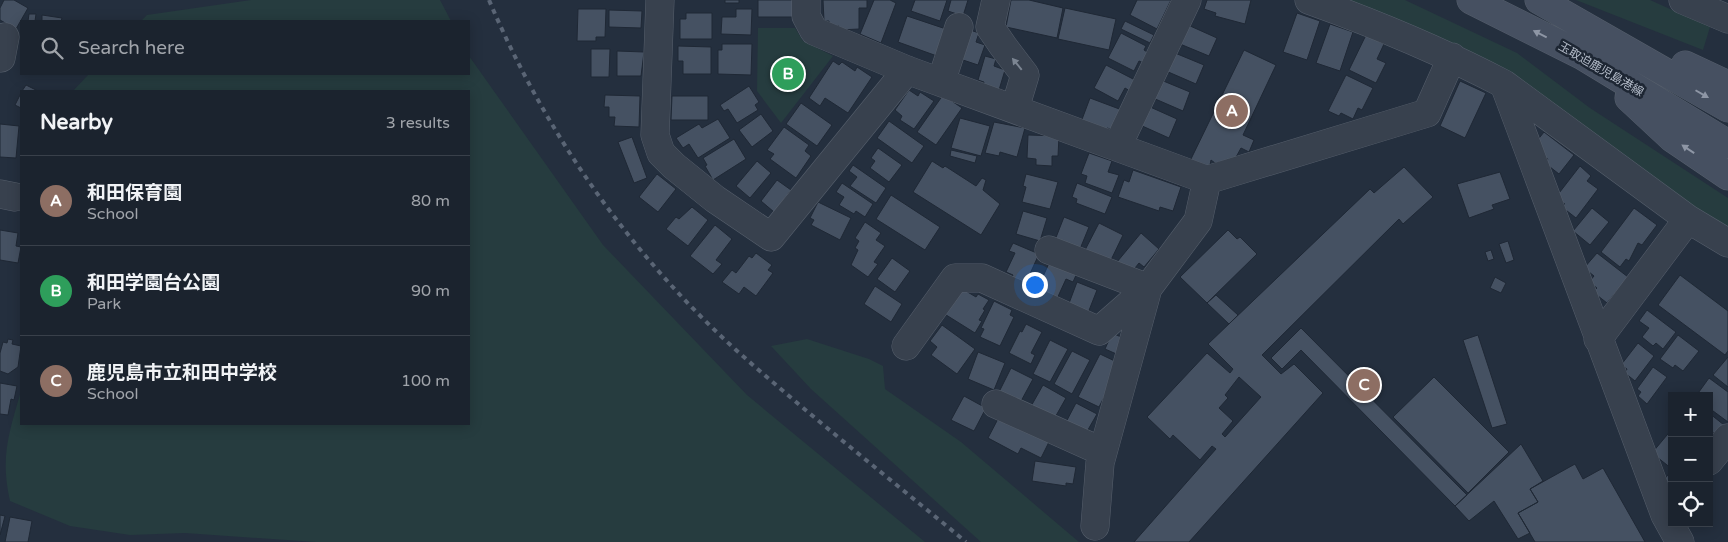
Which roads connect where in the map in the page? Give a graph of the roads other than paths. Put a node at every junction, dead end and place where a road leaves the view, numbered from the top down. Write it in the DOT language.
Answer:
graph roads {
  1 [pos="660,0"];
  2 [pos="806,0"];
  3 [pos="996,0"];
  4 [pos="1187,0"];
  5 [pos="1309,0"];
  6 [pos="1470,0"];
  7 [pos="1539,0"];
  8 [pos="1543,0"];
  9 [pos="1683,0"];
  10 [pos="1728,19"];
  11 [pos="959,27"];
  12 [pos="2,51"];
  13 [pos="1583,56"];
  14 [pos="1452,57"];
  15 [pos="20,61"];
  16 [pos="907,70"];
  17 [pos="941,82"];
  18 [pos="1504,84"];
  19 [pos="1728,85"];
  20 [pos="1015,108"];
  21 [pos="1728,108"];
  22 [pos="1728,144"];
  23 [pos="1117,147"];
  24 [pos="1728,176"];
  25 [pos="1207,180"];
  26 [pos="1688,219"];
  27 [pos="1728,243"];
  28 [pos="1049,250"];
  29 [pos="1148,288"];
  30 [pos="1598,339"];
  31 [pos="906,346"];
  32 [pos="996,404"];
  33 [pos="1728,438"];
  34 [pos="1103,452"];
  35 [pos="1713,456"];
  36 [pos="1668,511"];
  37 [pos="1094,526"];
  38 [pos="1674,527"];
  39 [pos="1680,542"];
  1 -- 16 [label="street"];
  2 -- 16 [label="street"];
  20 -- 3 [label="street, one-way"];
  4 -- 23 [label="street"];
  5 -- 14 [label="street"];
  13 -- 6 [label="main road, 玉取迫鹿児島港線, one-way"];
  7 -- 21 [label="main road, one-way"];
  8 -- 19 [label="main road"];
  9 -- 10 [label="street"];
  11 -- 17 [label="street"];
  12 -- 15 [label="street"];
  13 -- 22 [label="main road, 玉取迫鹿児島港線"];
  24 -- 13 [label="main road, one-way"];
  14 -- 18 [label="street"];
  14 -- 25 [label="street"];
  16 -- 17 [label="street"];
  17 -- 20 [label="street"];
  18 -- 26 [label="street"];
  18 -- 30 [label="street"];
  20 -- 23 [label="street"];
  23 -- 25 [label="street"];
  25 -- 29 [label="street"];
  26 -- 27 [label="street"];
  26 -- 30 [label="street"];
  28 -- 29 [label="street"];
  29 -- 31 [label="street"];
  29 -- 34 [label="street"];
  30 -- 36 [label="street"];
  32 -- 34 [label="street"];
  33 -- 35 [label="street"];
  34 -- 37 [label="street"];
  38 -- 39 [label="street"];
}
